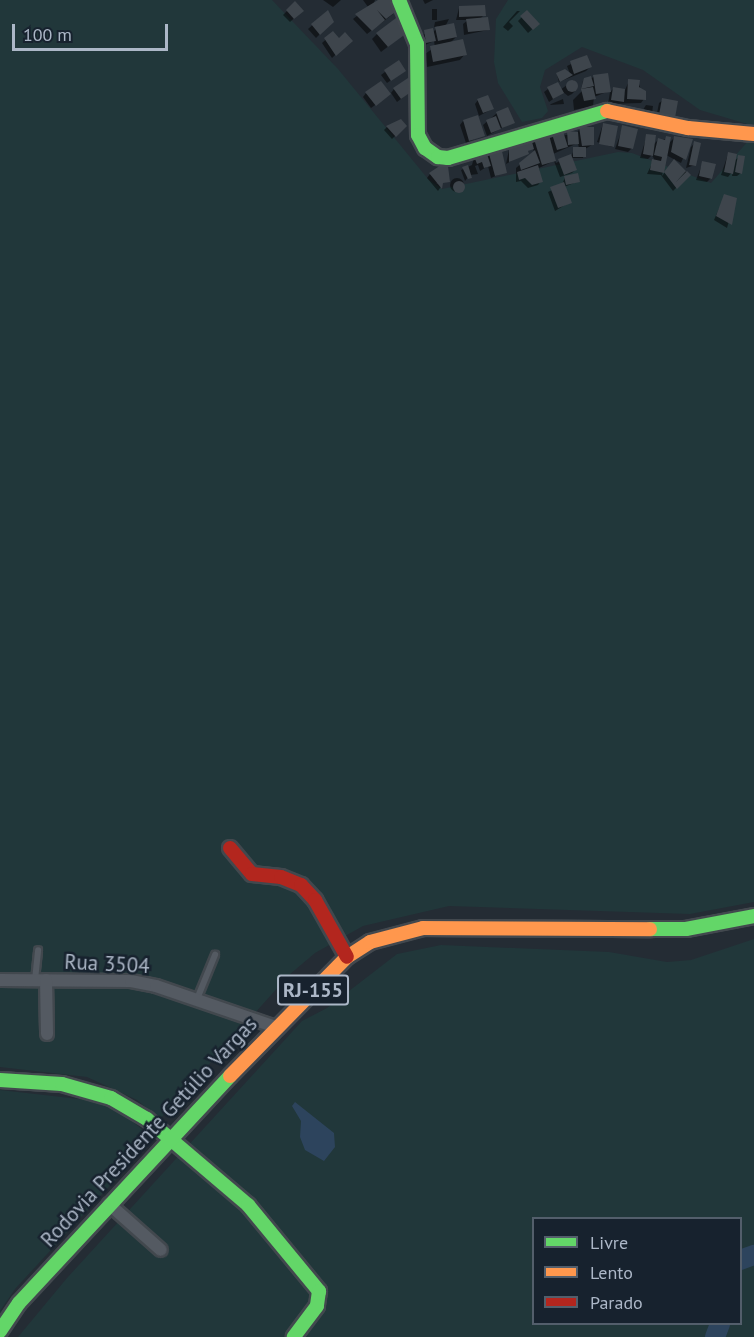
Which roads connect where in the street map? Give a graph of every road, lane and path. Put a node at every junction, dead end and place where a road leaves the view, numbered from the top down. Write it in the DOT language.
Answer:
graph roads {
  1 [pos="399,0"];
  2 [pos="754,134"];
  3 [pos="230,848"];
  4 [pos="754,916"];
  5 [pos="38,950"];
  6 [pos="215,955"];
  7 [pos="348,957"];
  8 [pos="0,980"];
  9 [pos="41,980"];
  10 [pos="196,999"];
  11 [pos="276,1027"];
  12 [pos="47,1034"];
  13 [pos="0,1080"];
  14 [pos="171,1140"];
  15 [pos="109,1204"];
  16 [pos="161,1250"];
  17 [pos="0,1331"];
  18 [pos="294,1337"];
  1 -- 2 [label="street"];
  3 -- 7 [label="street"];
  4 -- 7 [label="street, Rodovia Presidente Getúlio Vargas / RJ-155"];
  5 -- 9 [label="lane"];
  6 -- 10 [label="lane"];
  7 -- 11 [label="street, Rodovia Presidente Getúlio Vargas / RJ-155"];
  8 -- 9 [label="street, Rua 3504"];
  9 -- 10 [label="street, Rua 3504"];
  9 -- 12 [label="street"];
  10 -- 11 [label="street, Rua 3504"];
  11 -- 14 [label="street, Rodovia Presidente Getúlio Vargas / RJ-155"];
  13 -- 14 [label="street"];
  14 -- 15 [label="street, Rodovia Presidente Getúlio Vargas / RJ-155"];
  14 -- 18 [label="street"];
  15 -- 16 [label="street"];
  15 -- 17 [label="street, Rodovia Presidente Getúlio Vargas / RJ-155"];
}
